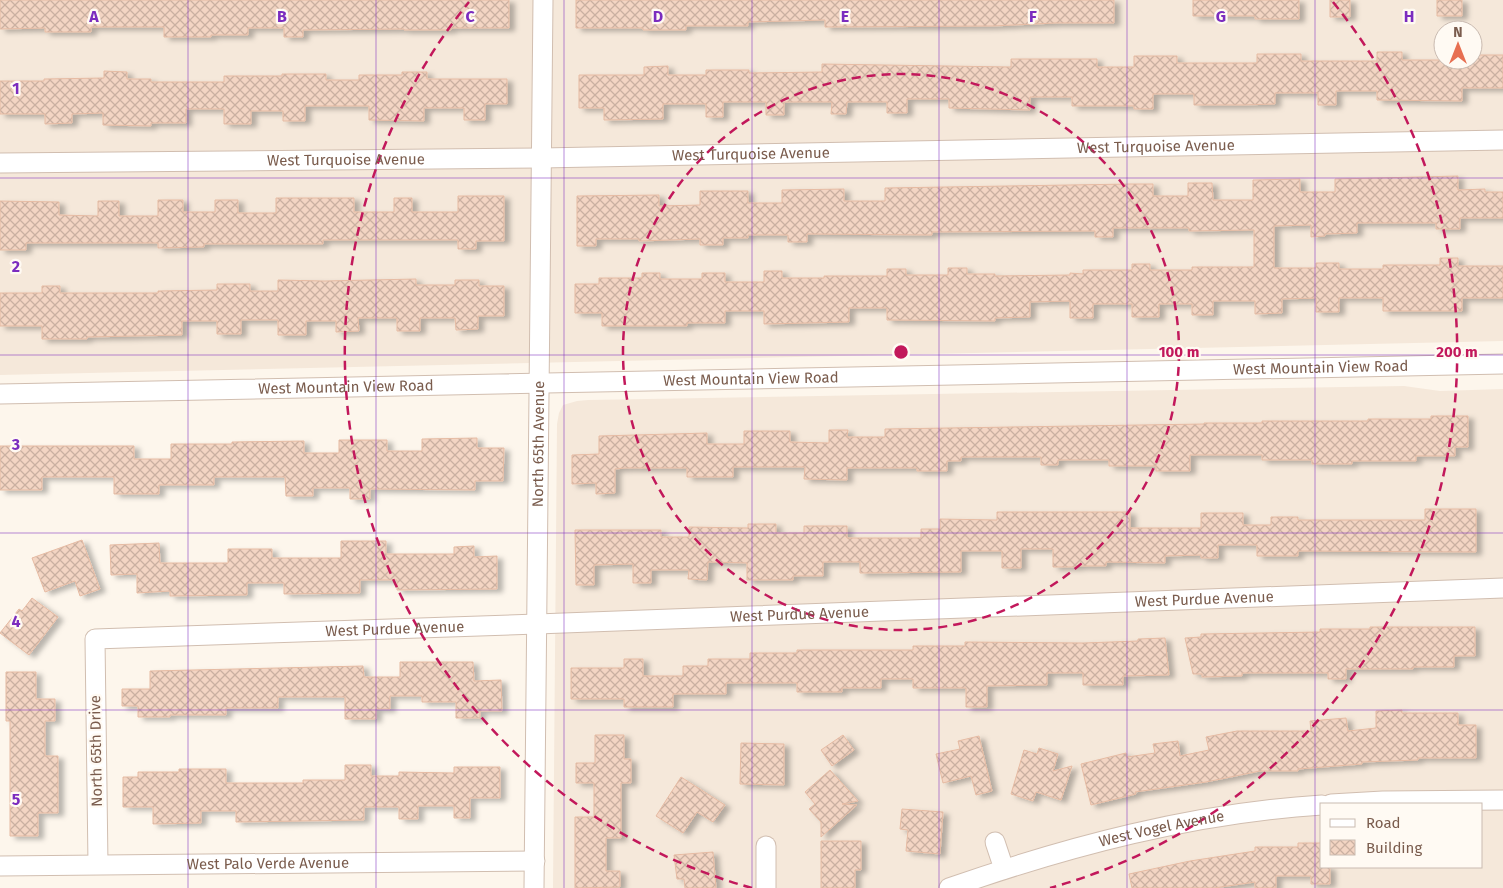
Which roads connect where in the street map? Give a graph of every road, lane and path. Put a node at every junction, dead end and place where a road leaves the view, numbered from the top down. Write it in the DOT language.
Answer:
graph roads {
  1 [pos="543,0"];
  2 [pos="1503,140"];
  3 [pos="542,158"];
  4 [pos="0,163"];
  5 [pos="1503,364"];
  6 [pos="539,382"];
  7 [pos="0,394"];
  8 [pos="1503,588"];
  9 [pos="537,624"];
  10 [pos="95,639"];
  11 [pos="1503,800"];
  12 [pos="1348,803"];
  13 [pos="1320,805"];
  14 [pos="995,842"];
  15 [pos="766,846"];
  16 [pos="535,860"];
  17 [pos="98,864"];
  18 [pos="0,866"];
  19 [pos="1004,868"];
  20 [pos="534,888"];
  21 [pos="766,888"];
  22 [pos="949,888"];
  1 -- 3 [label="street, North 65th Avenue"];
  2 -- 3 [label="street, West Turquoise Avenue"];
  3 -- 4 [label="street, West Turquoise Avenue"];
  3 -- 6 [label="street, North 65th Avenue"];
  5 -- 6 [label="street, West Mountain View Road"];
  6 -- 7 [label="street, West Mountain View Road"];
  6 -- 9 [label="street, North 65th Avenue"];
  8 -- 9 [label="street, West Purdue Avenue"];
  9 -- 10 [label="street, West Purdue Avenue"];
  9 -- 16 [label="street, North 65th Avenue"];
  10 -- 17 [label="street, North 65th Drive"];
  11 -- 12 [label="street"];
  13 -- 19 [label="street, West Vogel Avenue"];
  14 -- 19 [label="street"];
  15 -- 21 [label="street"];
  16 -- 17 [label="street, West Palo Verde Avenue"];
  16 -- 20 [label="street, North 65th Avenue"];
  17 -- 18 [label="street, West Palo Verde Avenue"];
  19 -- 22 [label="street, West Vogel Avenue"];
}
